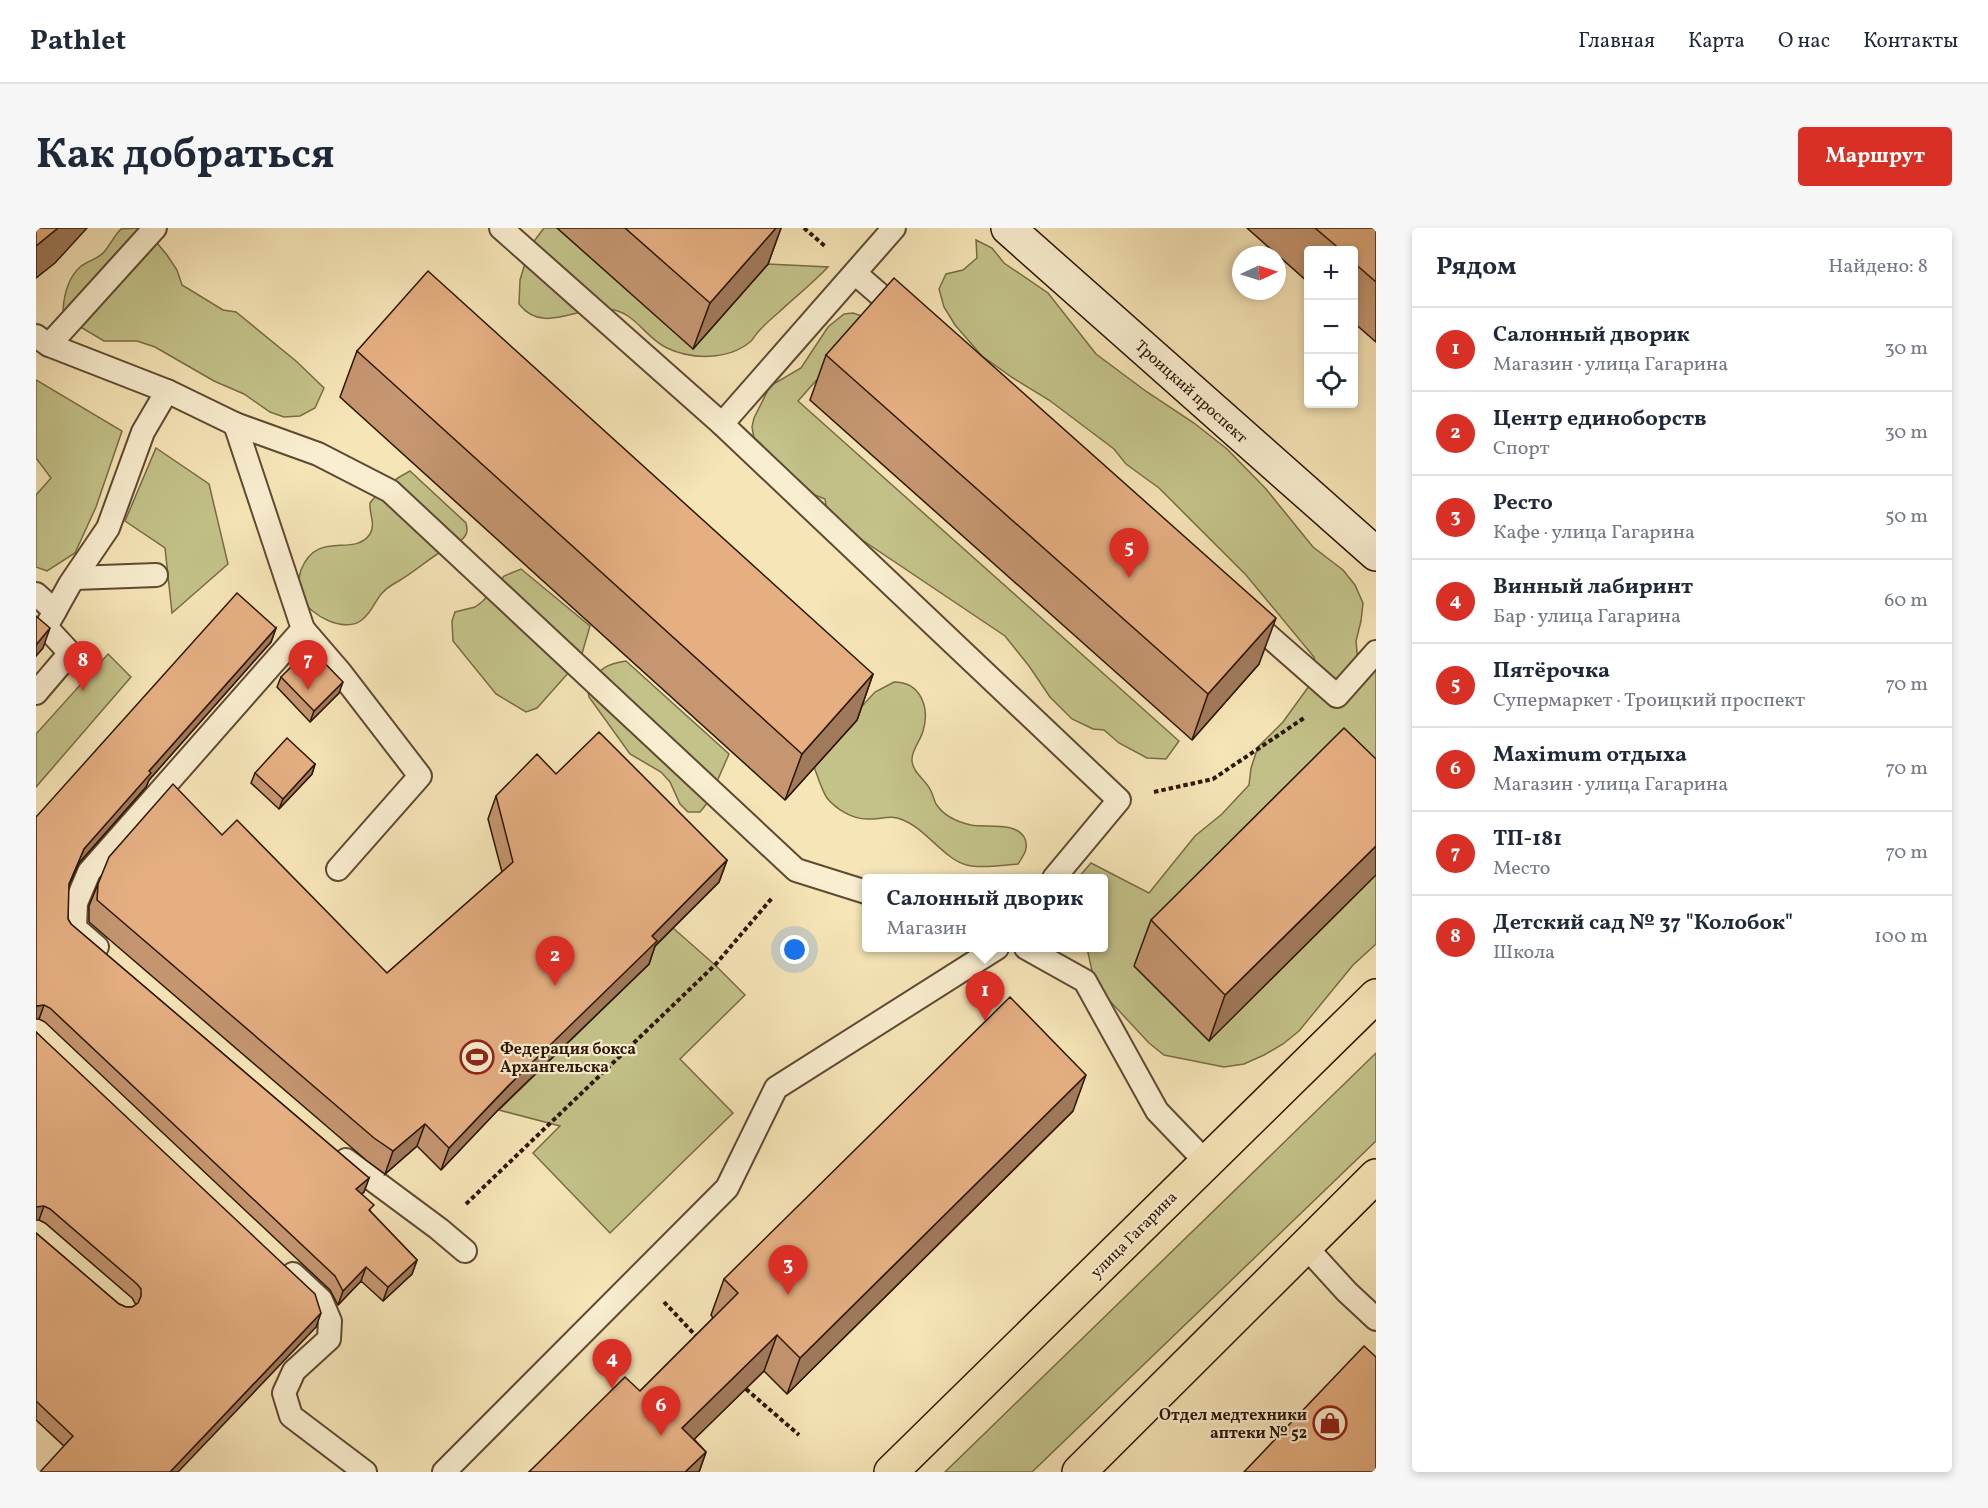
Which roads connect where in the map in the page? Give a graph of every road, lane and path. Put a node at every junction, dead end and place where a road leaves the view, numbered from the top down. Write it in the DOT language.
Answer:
graph roads {
  1 [pos="155,228"];
  2 [pos="501,228"];
  3 [pos="894,228"];
  4 [pos="1008,228"];
  5 [pos="856,274"];
  6 [pos="918,328"];
  7 [pos="42,340"];
  8 [pos="167,391"];
  9 [pos="235,424"];
  10 [pos="722,424"];
  11 [pos="1376,554"];
  12 [pos="156,575"];
  13 [pos="75,578"];
  14 [pos="36,594"];
  15 [pos="1230,602"];
  16 [pos="55,611"];
  17 [pos="303,628"];
  18 [pos="1376,652"];
  19 [pos="36,693"];
  20 [pos="1337,696"];
  21 [pos="1119,800"];
  22 [pos="338,869"];
  23 [pos="796,870"];
  24 [pos="1058,874"];
  25 [pos="862,890"];
  26 [pos="991,952"];
  27 [pos="1033,952"];
  28 [pos="110,958"];
  29 [pos="1376,996"];
  30 [pos="331,1148"];
  31 [pos="1206,1161"];
  32 [pos="1376,1176"];
  33 [pos="439,1229"];
  34 [pos="1305,1246"];
  35 [pos="465,1251"];
  36 [pos="278,1259"];
  37 [pos="639,1276"];
  38 [pos="1376,1319"];
  39 [pos="699,1339"];
  40 [pos="746,1389"];
  41 [pos="799,1436"];
  42 [pos="365,1472"];
  43 [pos="444,1472"];
  44 [pos="891,1472"];
  45 [pos="1078,1472"];
  1 -- 7 [label="lane"];
  2 -- 10 [label="lane"];
  3 -- 5 [label="lane"];
  4 -- 11 [label="main road, Троицкий проспект"];
  5 -- 6 [label="lane"];
  5 -- 10 [label="lane"];
  7 -- 8 [label="lane"];
  8 -- 9 [label="lane"];
  8 -- 13 [label="lane"];
  9 -- 17 [label="lane"];
  9 -- 23 [label="lane"];
  10 -- 21 [label="lane"];
  12 -- 13 [label="lane"];
  13 -- 16 [label="lane"];
  14 -- 16 [label="lane"];
  15 -- 20 [label="lane"];
  16 -- 19 [label="lane"];
  17 -- 22 [label="lane"];
  17 -- 28 [label="lane"];
  18 -- 20 [label="lane"];
  20 -- 21 [label="path"];
  21 -- 24 [label="lane"];
  23 -- 25 [label="lane"];
  23 -- 33 [label="path"];
  26 -- 37 [label="lane"];
  27 -- 31 [label="lane"];
  29 -- 31 [label="main road, улица Гагарина"];
  30 -- 33 [label="lane"];
  31 -- 44 [label="main road, улица Гагарина"];
  32 -- 34 [label="main road"];
  33 -- 35 [label="lane"];
  34 -- 38 [label="lane"];
  34 -- 45 [label="main road"];
  36 -- 42 [label="lane"];
  37 -- 39 [label="path"];
  37 -- 43 [label="lane"];
  40 -- 41 [label="path"];
}
